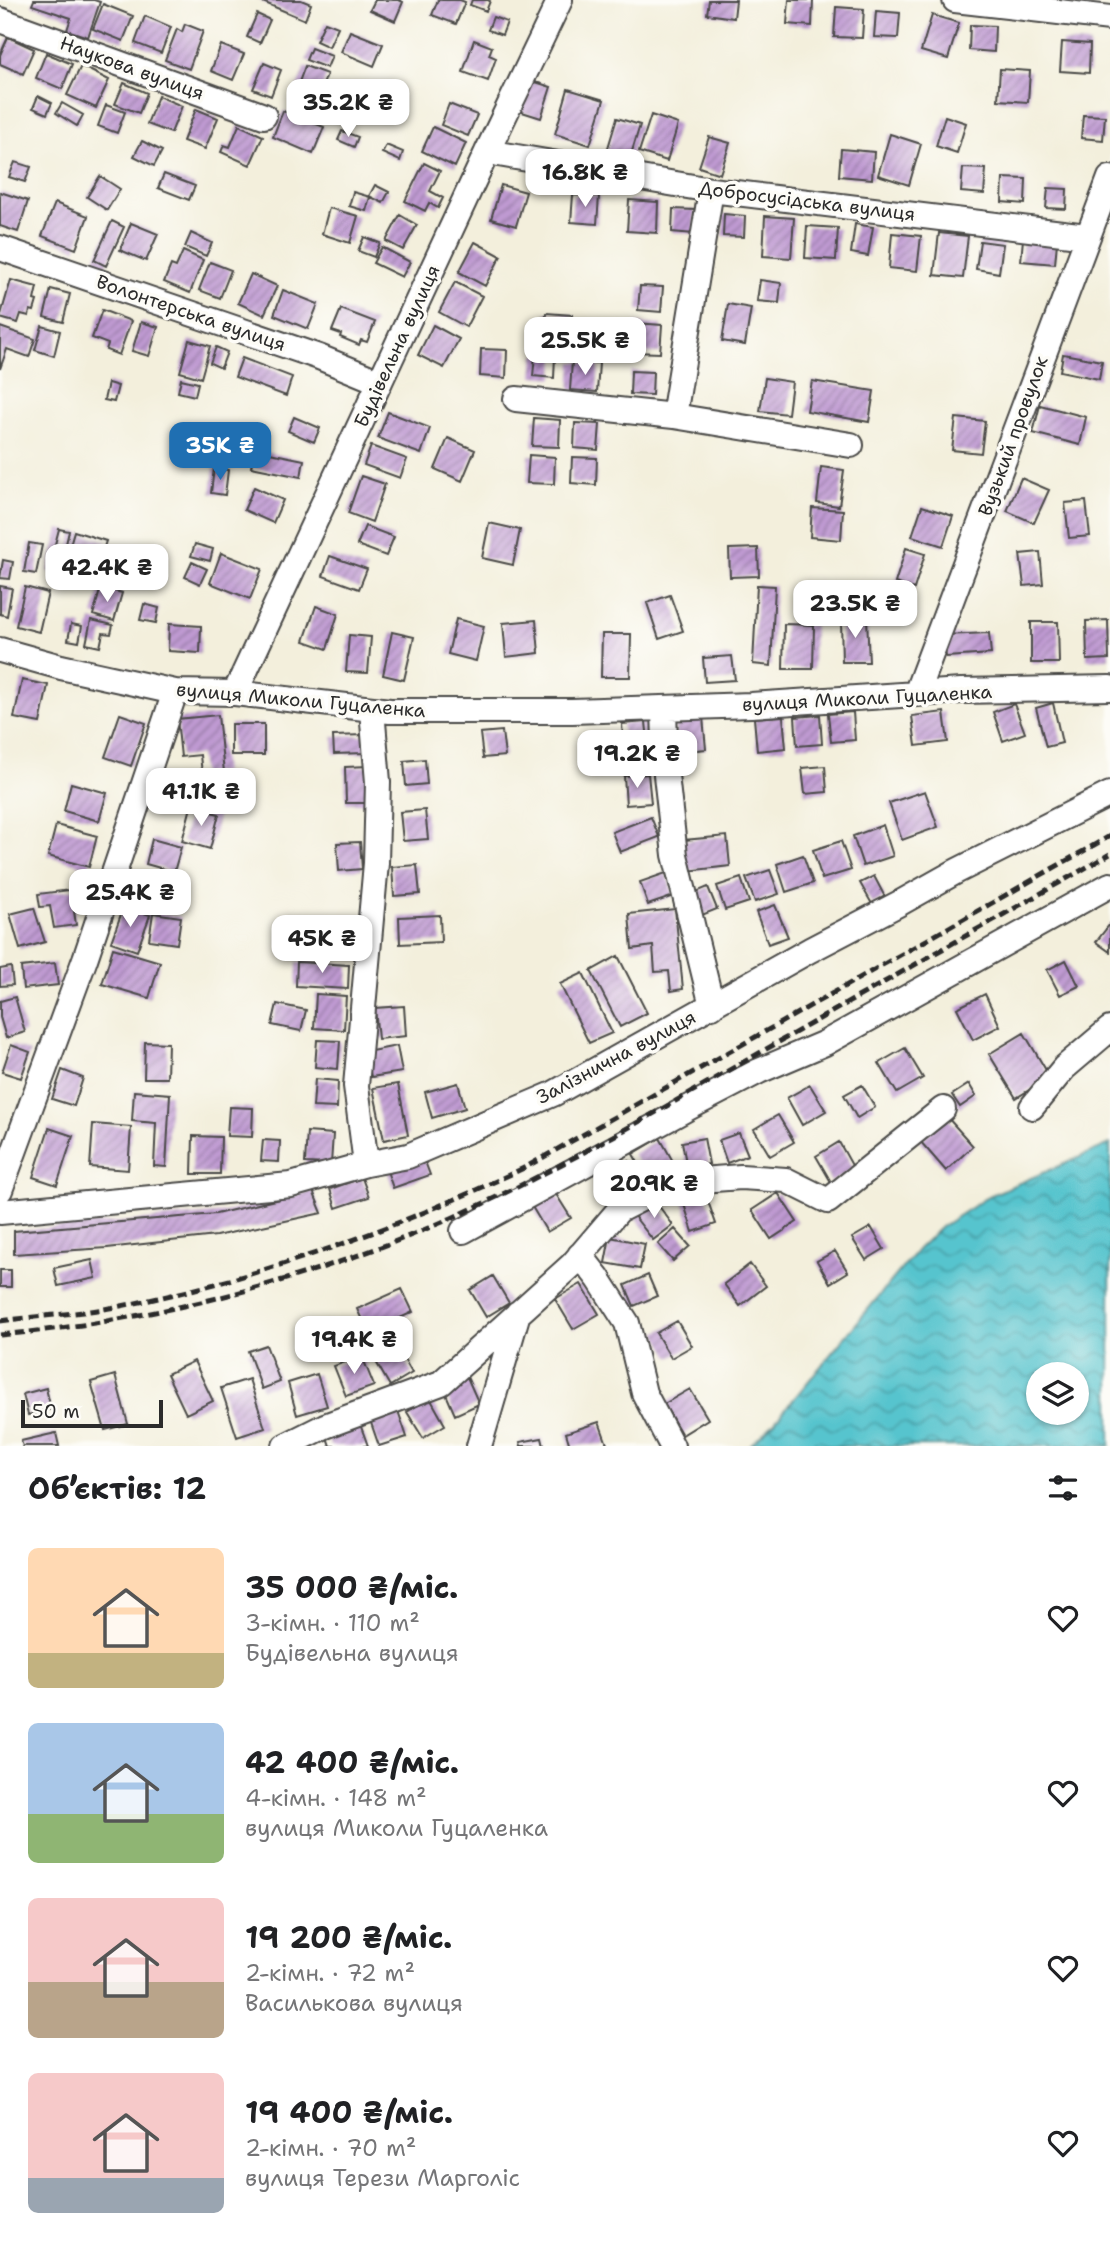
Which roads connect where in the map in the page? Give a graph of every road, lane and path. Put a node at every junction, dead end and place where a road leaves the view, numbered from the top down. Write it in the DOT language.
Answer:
graph roads {
  1 [pos="560,0"];
  2 [pos="955,0"];
  3 [pos="1110,18"];
  4 [pos="0,20"];
  5 [pos="264,116"];
  6 [pos="487,152"];
  7 [pos="1110,178"];
  8 [pos="712,190"];
  9 [pos="1087,236"];
  10 [pos="0,248"];
  11 [pos="380,382"];
  12 [pos="516,399"];
  13 [pos="674,416"];
  14 [pos="851,444"];
  15 [pos="0,650"];
  16 [pos="1110,688"];
  17 [pos="175,692"];
  18 [pos="235,693"];
  19 [pos="916,694"];
  20 [pos="664,708"];
  21 [pos="372,710"];
  22 [pos="1110,794"];
  23 [pos="1110,885"];
  24 [pos="712,1006"];
  25 [pos="1110,1029"];
  26 [pos="1032,1107"];
  27 [pos="943,1109"];
  28 [pos="366,1164"];
  29 [pos="0,1190"];
  30 [pos="0,1212"];
  31 [pos="463,1231"];
  32 [pos="580,1255"];
  33 [pos="519,1312"];
  34 [pos="285,1446"];
  35 [pos="479,1446"];
  36 [pos="671,1446"];
  1 -- 6 [label="street, Будівельна вулиця"];
  2 -- 3 [label="street"];
  4 -- 5 [label="street, Наукова вулиця"];
  6 -- 8 [label="street, Добросусідська вулиця"];
  6 -- 11 [label="street, Будівельна вулиця"];
  7 -- 9 [label="street, Вузький провулок"];
  8 -- 9 [label="street, Добросусідська вулиця"];
  8 -- 13 [label="street"];
  9 -- 19 [label="street, Вузький провулок"];
  10 -- 11 [label="street, Волонтерська вулиця"];
  11 -- 18 [label="street, Будівельна вулиця"];
  12 -- 13 [label="street"];
  13 -- 14 [label="street"];
  15 -- 17 [label="street, вулиця Миколи Гуцаленка"];
  16 -- 19 [label="street, вулиця Миколи Гуцаленка"];
  17 -- 18 [label="street, вулиця Миколи Гуцаленка"];
  17 -- 29 [label="street"];
  18 -- 21 [label="street, вулиця Миколи Гуцаленка"];
  19 -- 20 [label="street, вулиця Миколи Гуцаленка"];
  20 -- 21 [label="street, вулиця Миколи Гуцаленка"];
  20 -- 24 [label="street"];
  21 -- 28 [label="street"];
  22 -- 24 [label="street, Залізнична вулиця"];
  23 -- 31 [label="street"];
  24 -- 28 [label="street, Залізнична вулиця"];
  25 -- 26 [label="street"];
  27 -- 32 [label="street"];
  28 -- 30 [label="street, Залізнична вулиця"];
  32 -- 33 [label="street"];
  32 -- 36 [label="street"];
  33 -- 34 [label="street"];
  33 -- 35 [label="street"];
}
